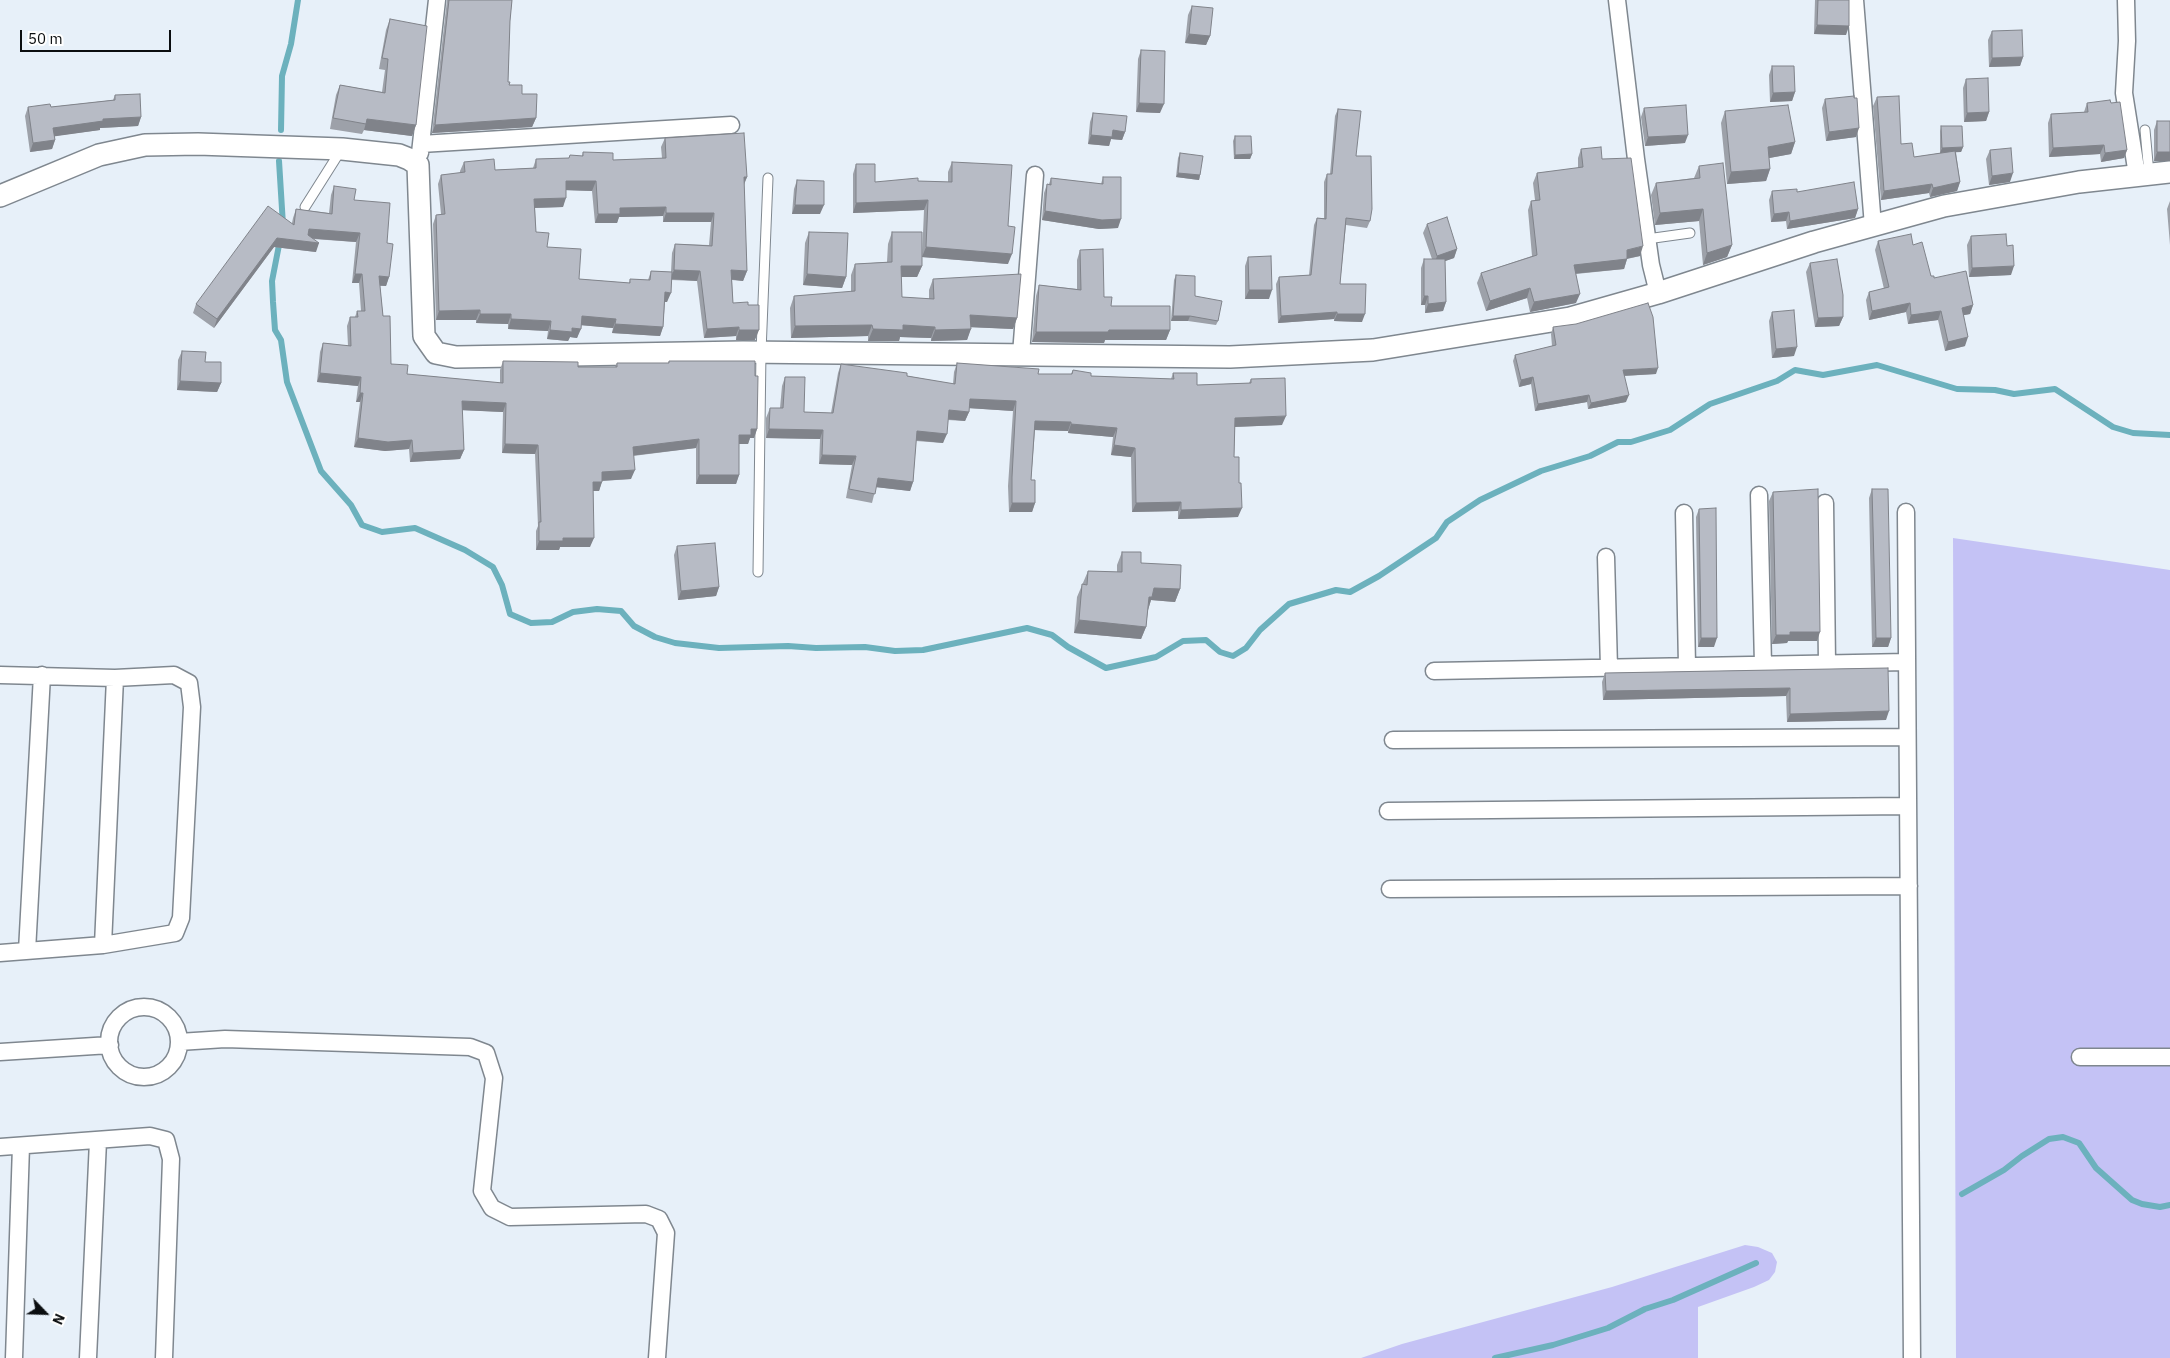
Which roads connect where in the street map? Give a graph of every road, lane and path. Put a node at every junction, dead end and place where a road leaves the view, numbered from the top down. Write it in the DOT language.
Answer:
graph roads {
  1 [pos="437,0"];
  2 [pos="1617,0"];
  3 [pos="1855,0"];
  4 [pos="2126,0"];
  5 [pos="731,125"];
  6 [pos="2145,130"];
  7 [pos="421,144"];
  8 [pos="342,149"];
  9 [pos="418,166"];
  10 [pos="2152,173"];
  11 [pos="1035,175"];
  12 [pos="768,178"];
  13 [pos="0,196"];
  14 [pos="305,207"];
  15 [pos="1873,226"];
  16 [pos="1690,233"];
  17 [pos="1647,239"];
  18 [pos="1658,293"];
  19 [pos="761,352"];
  20 [pos="1022,354"];
  21 [pos="1759,495"];
  22 [pos="1825,503"];
  23 [pos="1906,512"];
  24 [pos="1684,513"];
  25 [pos="1606,556"];
  26 [pos="758,572"];
  27 [pos="1907,662"];
  28 [pos="1827,663"];
  29 [pos="1763,664"];
  30 [pos="1687,666"];
  31 [pos="1609,668"];
  32 [pos="1434,671"];
  33 [pos="0,675"];
  34 [pos="42,675"];
  35 [pos="115,678"];
  36 [pos="1908,737"];
  37 [pos="1393,740"];
  38 [pos="1908,806"];
  39 [pos="1388,811"];
  40 [pos="1909,886"];
  41 [pos="1390,889"];
  42 [pos="103,946"];
  43 [pos="27,951"];
  44 [pos="0,953"];
  45 [pos="179,1042"];
  46 [pos="110,1045"];
  47 [pos="0,1052"];
  48 [pos="2080,1057"];
  49 [pos="2170,1057"];
  50 [pos="98,1141"];
  51 [pos="21,1146"];
  52 [pos="0,1148"];
  53 [pos="14,1358"];
  54 [pos="88,1358"];
  55 [pos="164,1358"];
  56 [pos="657,1358"];
  57 [pos="1912,1358"];
  1 -- 7 [label="street"];
  2 -- 17 [label="street"];
  3 -- 15 [label="street"];
  4 -- 10 [label="street"];
  5 -- 7 [label="street"];
  6 -- 10 [label="lane"];
  7 -- 9 [label="street"];
  8 -- 9 [label="street"];
  8 -- 13 [label="street"];
  8 -- 14 [label="lane"];
  9 -- 19 [label="street"];
  10 -- 15 [label="street"];
  11 -- 20 [label="street"];
  12 -- 19 [label="lane"];
  15 -- 18 [label="street"];
  16 -- 17 [label="lane"];
  17 -- 18 [label="street"];
  18 -- 20 [label="street"];
  19 -- 20 [label="street"];
  19 -- 26 [label="lane"];
  21 -- 29 [label="street"];
  22 -- 28 [label="street"];
  23 -- 27 [label="street"];
  24 -- 30 [label="street"];
  25 -- 31 [label="street"];
  27 -- 28 [label="street"];
  27 -- 36 [label="street"];
  28 -- 29 [label="street"];
  29 -- 30 [label="street"];
  30 -- 31 [label="street"];
  31 -- 32 [label="street"];
  33 -- 34 [label="street"];
  34 -- 35 [label="street"];
  34 -- 43 [label="street"];
  35 -- 42 [label="street"];
  35 -- 42 [label="street"];
  36 -- 37 [label="street"];
  36 -- 38 [label="street"];
  38 -- 39 [label="street"];
  38 -- 40 [label="street"];
  40 -- 41 [label="street"];
  40 -- 57 [label="street"];
  42 -- 43 [label="street"];
  43 -- 44 [label="street"];
  45 -- 46 [label="street"];
  45 -- 46 [label="street"];
  45 -- 56 [label="street"];
  46 -- 47 [label="street"];
  48 -- 49 [label="street"];
  50 -- 51 [label="street"];
  50 -- 54 [label="street"];
  50 -- 55 [label="street"];
  51 -- 52 [label="street"];
  51 -- 53 [label="street"];
}
